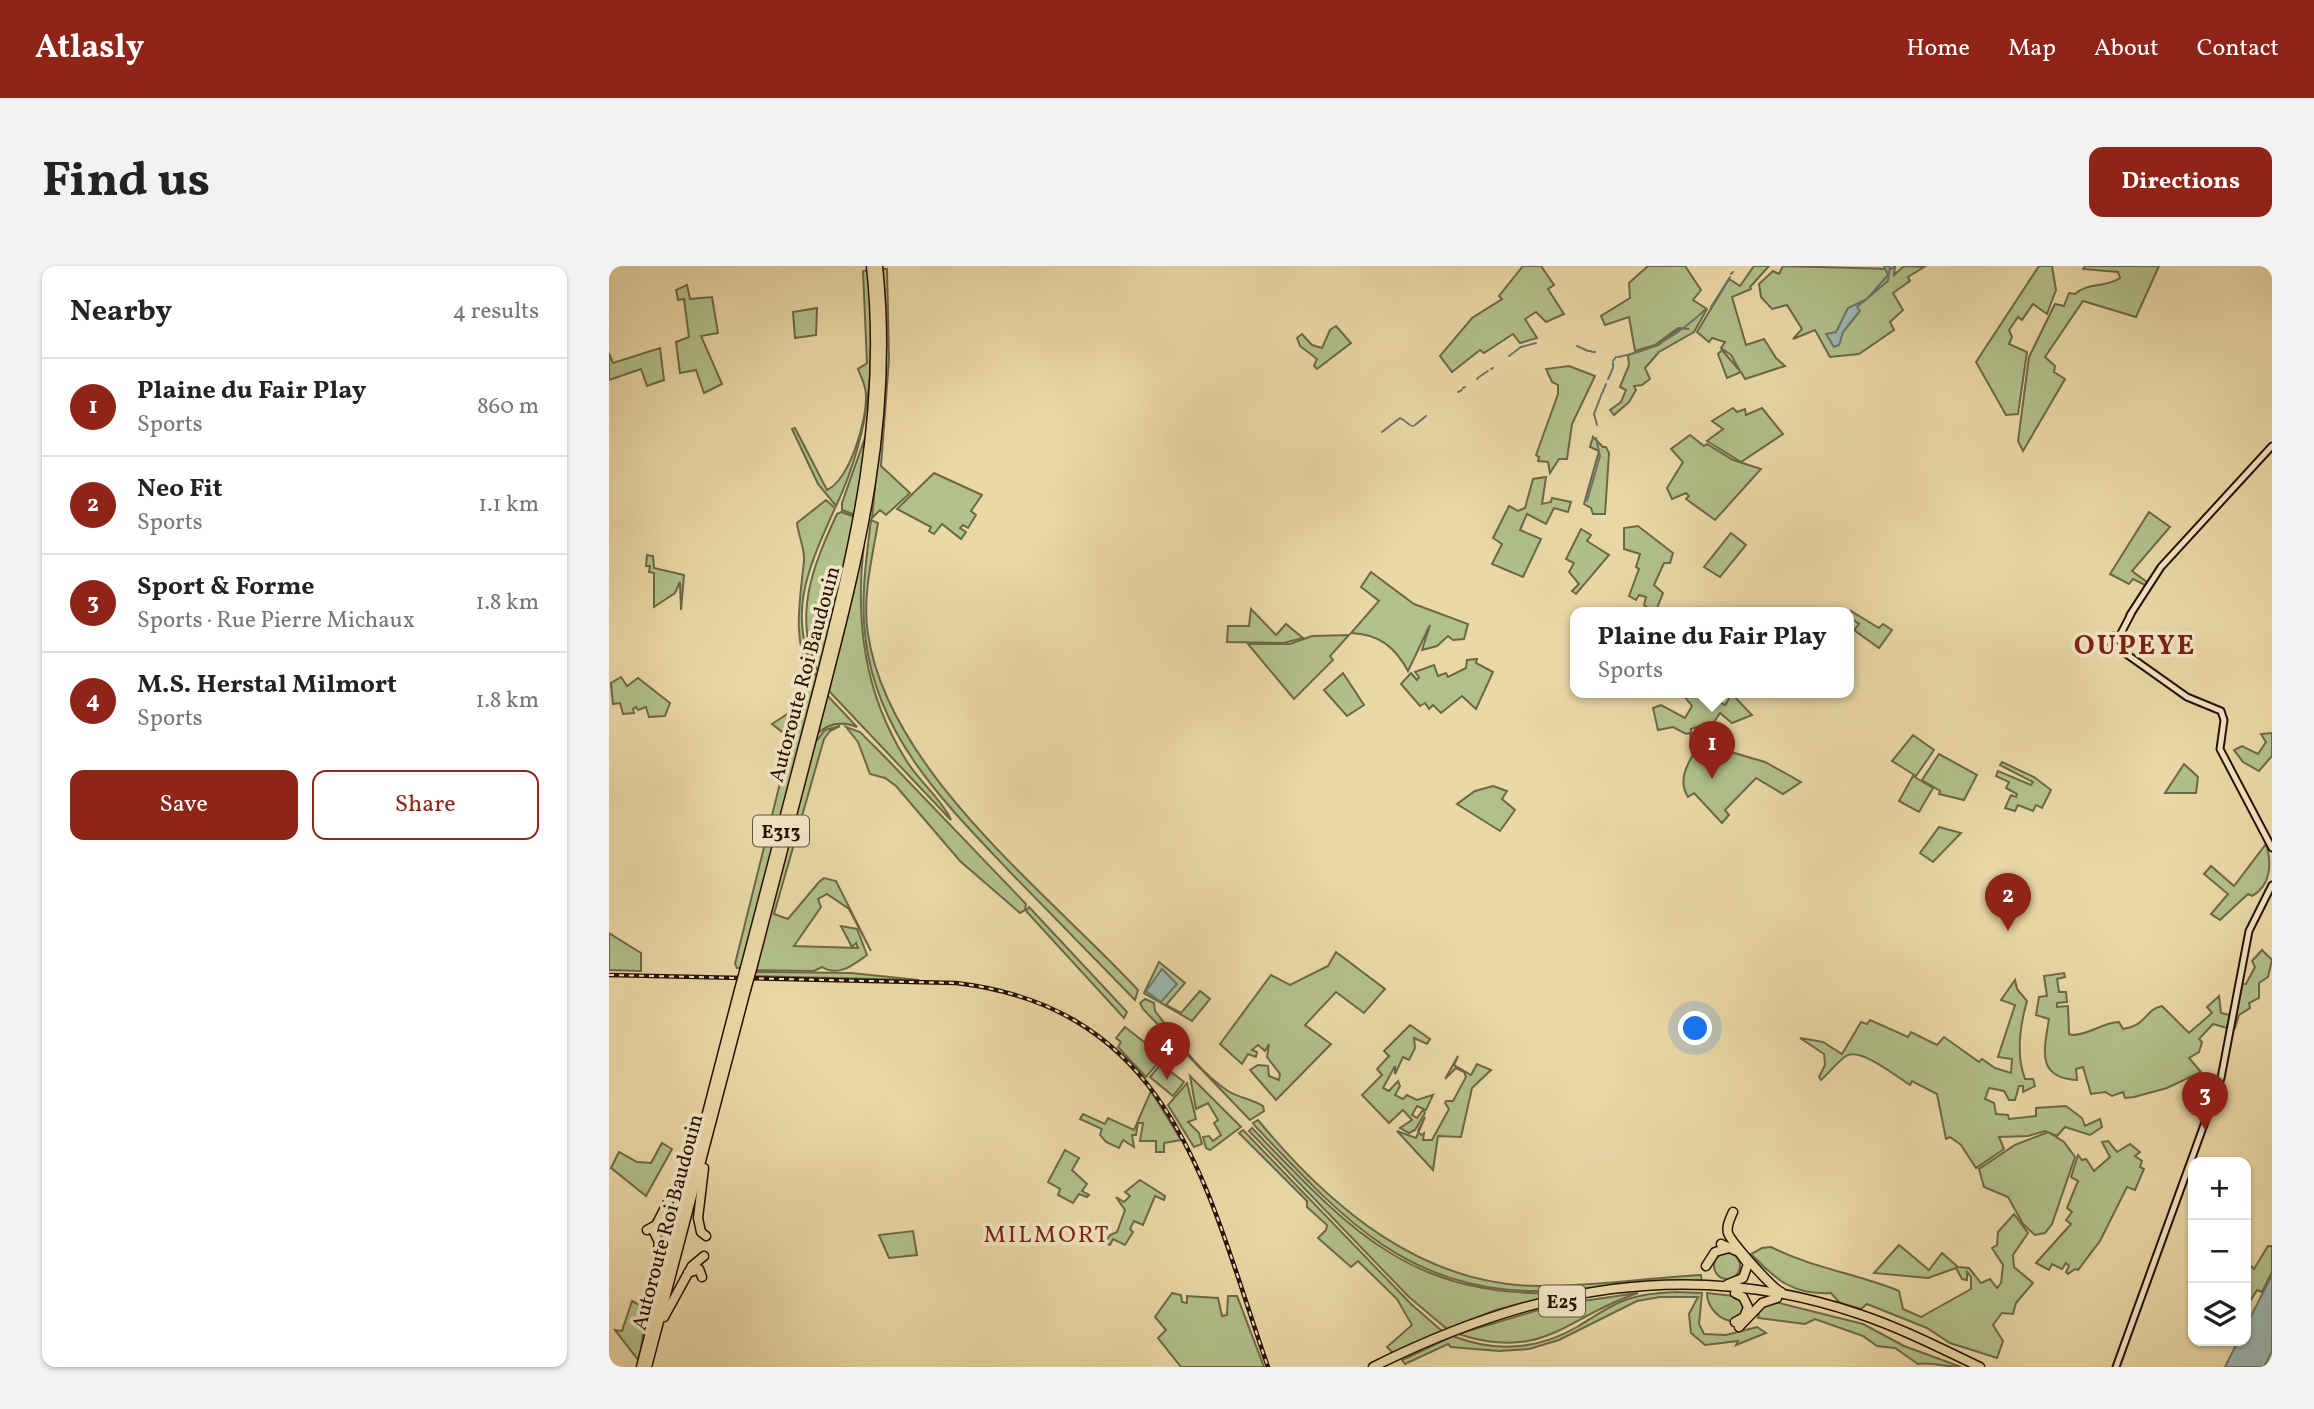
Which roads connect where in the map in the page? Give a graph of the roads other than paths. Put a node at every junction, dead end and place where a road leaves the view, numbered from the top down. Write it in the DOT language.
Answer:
graph roads {
  1 [pos="875,270"];
  2 [pos="2272,446"];
  3 [pos="863,523"];
  4 [pos="819,697"];
  5 [pos="2272,848"];
  6 [pos="2272,885"];
  7 [pos="705,1132"];
  8 [pos="1733,1212"];
  9 [pos="706,1236"];
  10 [pos="1723,1241"];
  11 [pos="676,1245"];
  12 [pos="1740,1251"];
  13 [pos="704,1256"];
  14 [pos="1706,1266"];
  15 [pos="688,1273"];
  16 [pos="702,1278"];
  17 [pos="1711,1288"];
  18 [pos="1735,1293"];
  19 [pos="1787,1295"];
  20 [pos="1777,1298"];
  21 [pos="1755,1311"];
  22 [pos="1760,1322"];
  23 [pos="656,1336"];
  24 [pos="645,1352"];
  25 [pos="1391,1361"];
  26 [pos="641,1367"];
  27 [pos="647,1367"];
  28 [pos="1373,1367"];
  29 [pos="1383,1367"];
  30 [pos="1970,1367"];
  31 [pos="1980,1367"];
  32 [pos="2117,1367"];
  1 -- 3 [label="highway, Autoroute Roi Baudouin / E313"];
  2 -- 5 [label="main road"];
  3 -- 4 [label="highway, Autoroute Roi Baudouin / E313"];
  3 -- 4 [label="highway, Autoroute Roi Baudouin / E313"];
  4 -- 7 [label="highway, Autoroute Roi Baudouin / E313, bridge"];
  6 -- 32 [label="main road"];
  7 -- 9 [label="highway"];
  7 -- 11 [label="highway, Autoroute Roi Baudouin / E313"];
  7 -- 24 [label="highway"];
  8 -- 12 [label="highway"];
  10 -- 12 [label="highway"];
  11 -- 23 [label="highway, Autoroute Roi Baudouin / E313"];
  11 -- 24 [label="highway, Autoroute Roi Baudouin / E313"];
  12 -- 14 [label="highway"];
  12 -- 17 [label="highway"];
  12 -- 19 [label="highway"];
  13 -- 15 [label="highway"];
  15 -- 16 [label="highway"];
  15 -- 23 [label="highway"];
  17 -- 18 [label="highway, E25"];
  17 -- 19 [label="highway, E25"];
  17 -- 25 [label="highway, E25"];
  18 -- 20 [label="highway, E25"];
  18 -- 21 [label="highway"];
  19 -- 31 [label="highway, E25"];
  20 -- 21 [label="highway"];
  20 -- 30 [label="highway, E25"];
  21 -- 22 [label="highway"];
  23 -- 27 [label="highway, Autoroute Roi Baudouin / E313"];
  24 -- 26 [label="highway, Autoroute Roi Baudouin / E313"];
  25 -- 28 [label="highway, E25"];
  25 -- 29 [label="highway, E25"];
}
